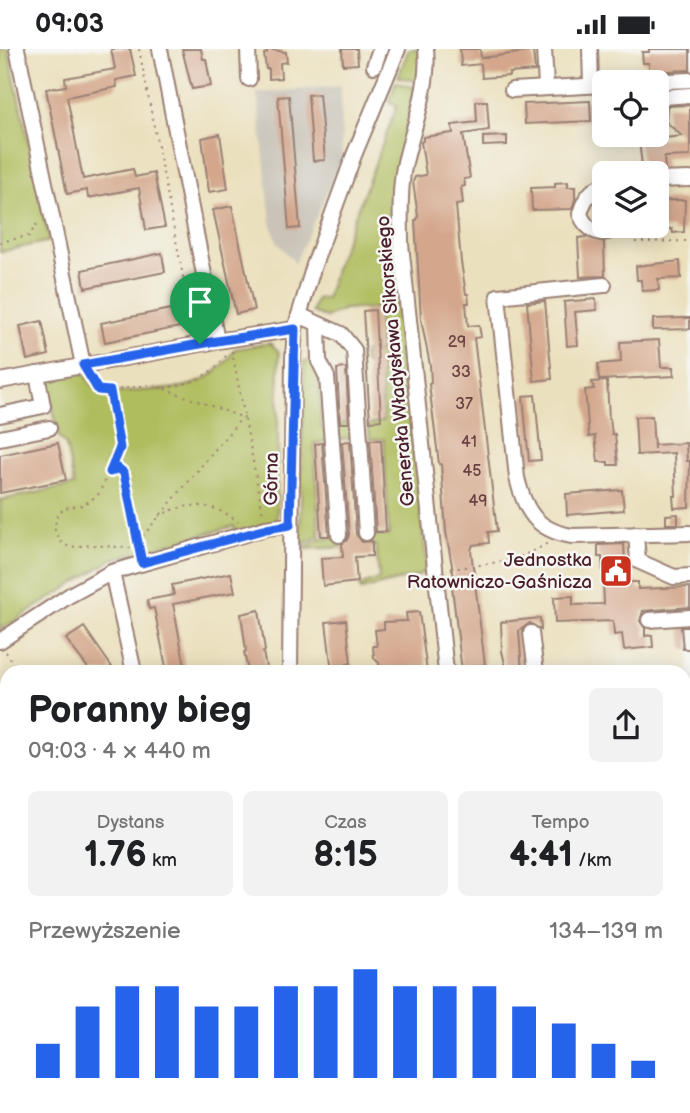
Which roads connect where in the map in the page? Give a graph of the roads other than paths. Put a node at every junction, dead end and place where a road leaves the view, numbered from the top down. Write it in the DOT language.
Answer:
graph roads {
  1 [pos="17,49"];
  2 [pos="160,49"];
  3 [pos="247,49"];
  4 [pos="380,49"];
  5 [pos="398,49"];
  6 [pos="426,49"];
  7 [pos="544,49"];
  8 [pos="590,49"];
  9 [pos="374,66"];
  10 [pos="594,70"];
  11 [pos="249,79"];
  12 [pos="690,80"];
  13 [pos="669,81"];
  14 [pos="592,85"];
  15 [pos="546,87"];
  16 [pos="512,90"];
  17 [pos="690,95"];
  18 [pos="669,97"];
  19 [pos="690,179"];
  20 [pos="669,180"];
  21 [pos="592,193"];
  22 [pos="592,230"];
  23 [pos="604,285"];
  24 [pos="297,322"];
  25 [pos="318,324"];
  26 [pos="217,341"];
  27 [pos="83,365"];
  28 [pos="37,374"];
  29 [pos="0,381"];
  30 [pos="0,415"];
  31 [pos="49,428"];
  32 [pos="0,439"];
  33 [pos="290,525"];
  34 [pos="366,533"];
  35 [pos="690,533"];
  36 [pos="636,534"];
  37 [pos="339,535"];
  38 [pos="112,572"];
  39 [pos="690,576"];
  40 [pos="690,617"];
  41 [pos="649,620"];
  42 [pos="531,633"];
  43 [pos="1,644"];
  44 [pos="132,665"];
  45 [pos="290,665"];
  46 [pos="445,665"];
  47 [pos="535,665"];
  1 -- 27 [label="street"];
  2 -- 26 [label="street"];
  3 -- 11 [label="street"];
  4 -- 9 [label="street"];
  5 -- 24 [label="street"];
  6 -- 46 [label="street, Generała Władysława Sikorskiego"];
  7 -- 15 [label="street"];
  8 -- 10 [label="street"];
  12 -- 13 [label="street"];
  14 -- 15 [label="street"];
  15 -- 16 [label="street"];
  17 -- 18 [label="street"];
  19 -- 20 [label="street"];
  21 -- 22 [label="street"];
  23 -- 36 [label="street"];
  24 -- 25 [label="street"];
  24 -- 26 [label="street"];
  24 -- 33 [label="street, Górna"];
  25 -- 34 [label="street"];
  25 -- 37 [label="street"];
  26 -- 27 [label="street"];
  27 -- 28 [label="street"];
  28 -- 29 [label="street"];
  28 -- 30 [label="street"];
  31 -- 32 [label="street"];
  33 -- 38 [label="street"];
  33 -- 45 [label="street, Górna"];
  35 -- 36 [label="street"];
  36 -- 39 [label="street"];
  38 -- 43 [label="street"];
  38 -- 44 [label="street"];
  40 -- 41 [label="street"];
  42 -- 47 [label="street"];
}
